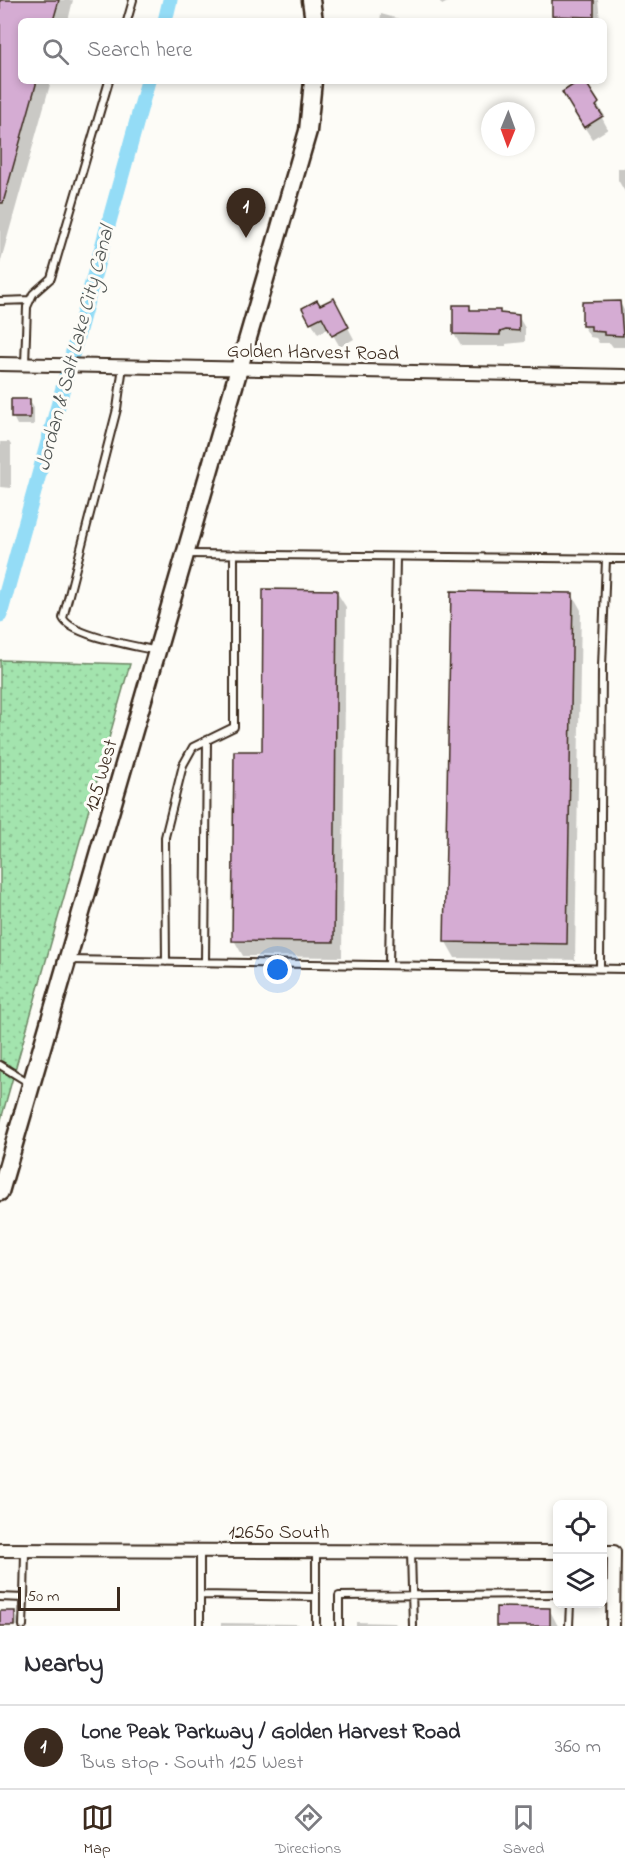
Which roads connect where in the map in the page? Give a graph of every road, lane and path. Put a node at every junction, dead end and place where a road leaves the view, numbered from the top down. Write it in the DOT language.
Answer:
graph roads {
  1 [pos="133,0"];
  2 [pos="311,0"];
  3 [pos="128,18"];
  4 [pos="314,18"];
  5 [pos="108,84"];
  6 [pos="313,84"];
  7 [pos="30,300"];
  8 [pos="0,301"];
  9 [pos="0,364"];
  10 [pos="25,364"];
  11 [pos="123,366"];
  12 [pos="240,369"];
  13 [pos="625,376"];
  14 [pos="186,554"];
  15 [pos="234,554"];
  16 [pos="396,556"];
  17 [pos="606,559"];
  18 [pos="625,560"];
  19 [pos="158,651"];
  20 [pos="207,740"];
  21 [pos="68,960"];
  22 [pos="166,962"];
  23 [pos="205,962"];
  24 [pos="389,965"];
  25 [pos="600,968"];
  26 [pos="625,969"];
  27 [pos="0,1065"];
  28 [pos="31,1085"];
  29 [pos="0,1192"];
  30 [pos="0,1550"];
  31 [pos="200,1550"];
  32 [pos="25,1551"];
  33 [pos="316,1551"];
  34 [pos="411,1551"];
  35 [pos="553,1552"];
  36 [pos="608,1552"];
  37 [pos="553,1594"];
  38 [pos="200,1595"];
  39 [pos="412,1595"];
  40 [pos="0,1597"];
  41 [pos="316,1597"];
  42 [pos="24,1598"];
  43 [pos="570,1608"];
  44 [pos="24,1626"];
  45 [pos="200,1626"];
  46 [pos="316,1626"];
  47 [pos="339,1626"];
  48 [pos="413,1626"];
  49 [pos="569,1626"];
  50 [pos="613,1626"];
  1 -- 3 [label="lane"];
  2 -- 4 [label="main road"];
  5 -- 7 [label="lane"];
  6 -- 12 [label="main road, 125 West"];
  7 -- 8 [label="lane"];
  7 -- 10 [label="lane"];
  9 -- 10 [label="street, Golden Harvest Road"];
  10 -- 11 [label="street, Golden Harvest Road"];
  11 -- 12 [label="street, Golden Harvest Road"];
  11 -- 19 [label="lane"];
  12 -- 13 [label="street, Golden Harvest Road"];
  12 -- 14 [label="main road, 125 West"];
  14 -- 15 [label="lane"];
  14 -- 19 [label="main road, 125 West"];
  15 -- 16 [label="lane"];
  15 -- 20 [label="lane"];
  16 -- 17 [label="lane"];
  16 -- 24 [label="lane"];
  17 -- 18 [label="lane"];
  17 -- 25 [label="lane"];
  19 -- 21 [label="main road, 125 West"];
  20 -- 22 [label="lane"];
  20 -- 23 [label="lane"];
  21 -- 22 [label="lane"];
  21 -- 28 [label="main road, 125 West"];
  22 -- 23 [label="lane"];
  23 -- 24 [label="lane"];
  24 -- 25 [label="lane"];
  25 -- 26 [label="lane"];
  27 -- 28 [label="lane"];
  28 -- 29 [label="main road, 125 West"];
  30 -- 32 [label="street, 12650 South"];
  31 -- 32 [label="street, 12650 South"];
  31 -- 33 [label="street, 12650 South"];
  31 -- 38 [label="lane"];
  32 -- 42 [label="lane"];
  33 -- 34 [label="street, 12650 South"];
  33 -- 41 [label="lane"];
  34 -- 35 [label="street, 12650 South"];
  34 -- 39 [label="lane"];
  36 -- 50 [label="street"];
  37 -- 39 [label="lane"];
  38 -- 41 [label="lane"];
  38 -- 45 [label="lane"];
  39 -- 47 [label="lane"];
  39 -- 48 [label="lane"];
  40 -- 42 [label="lane"];
  41 -- 46 [label="lane"];
  42 -- 44 [label="lane"];
  43 -- 49 [label="lane"];
}
